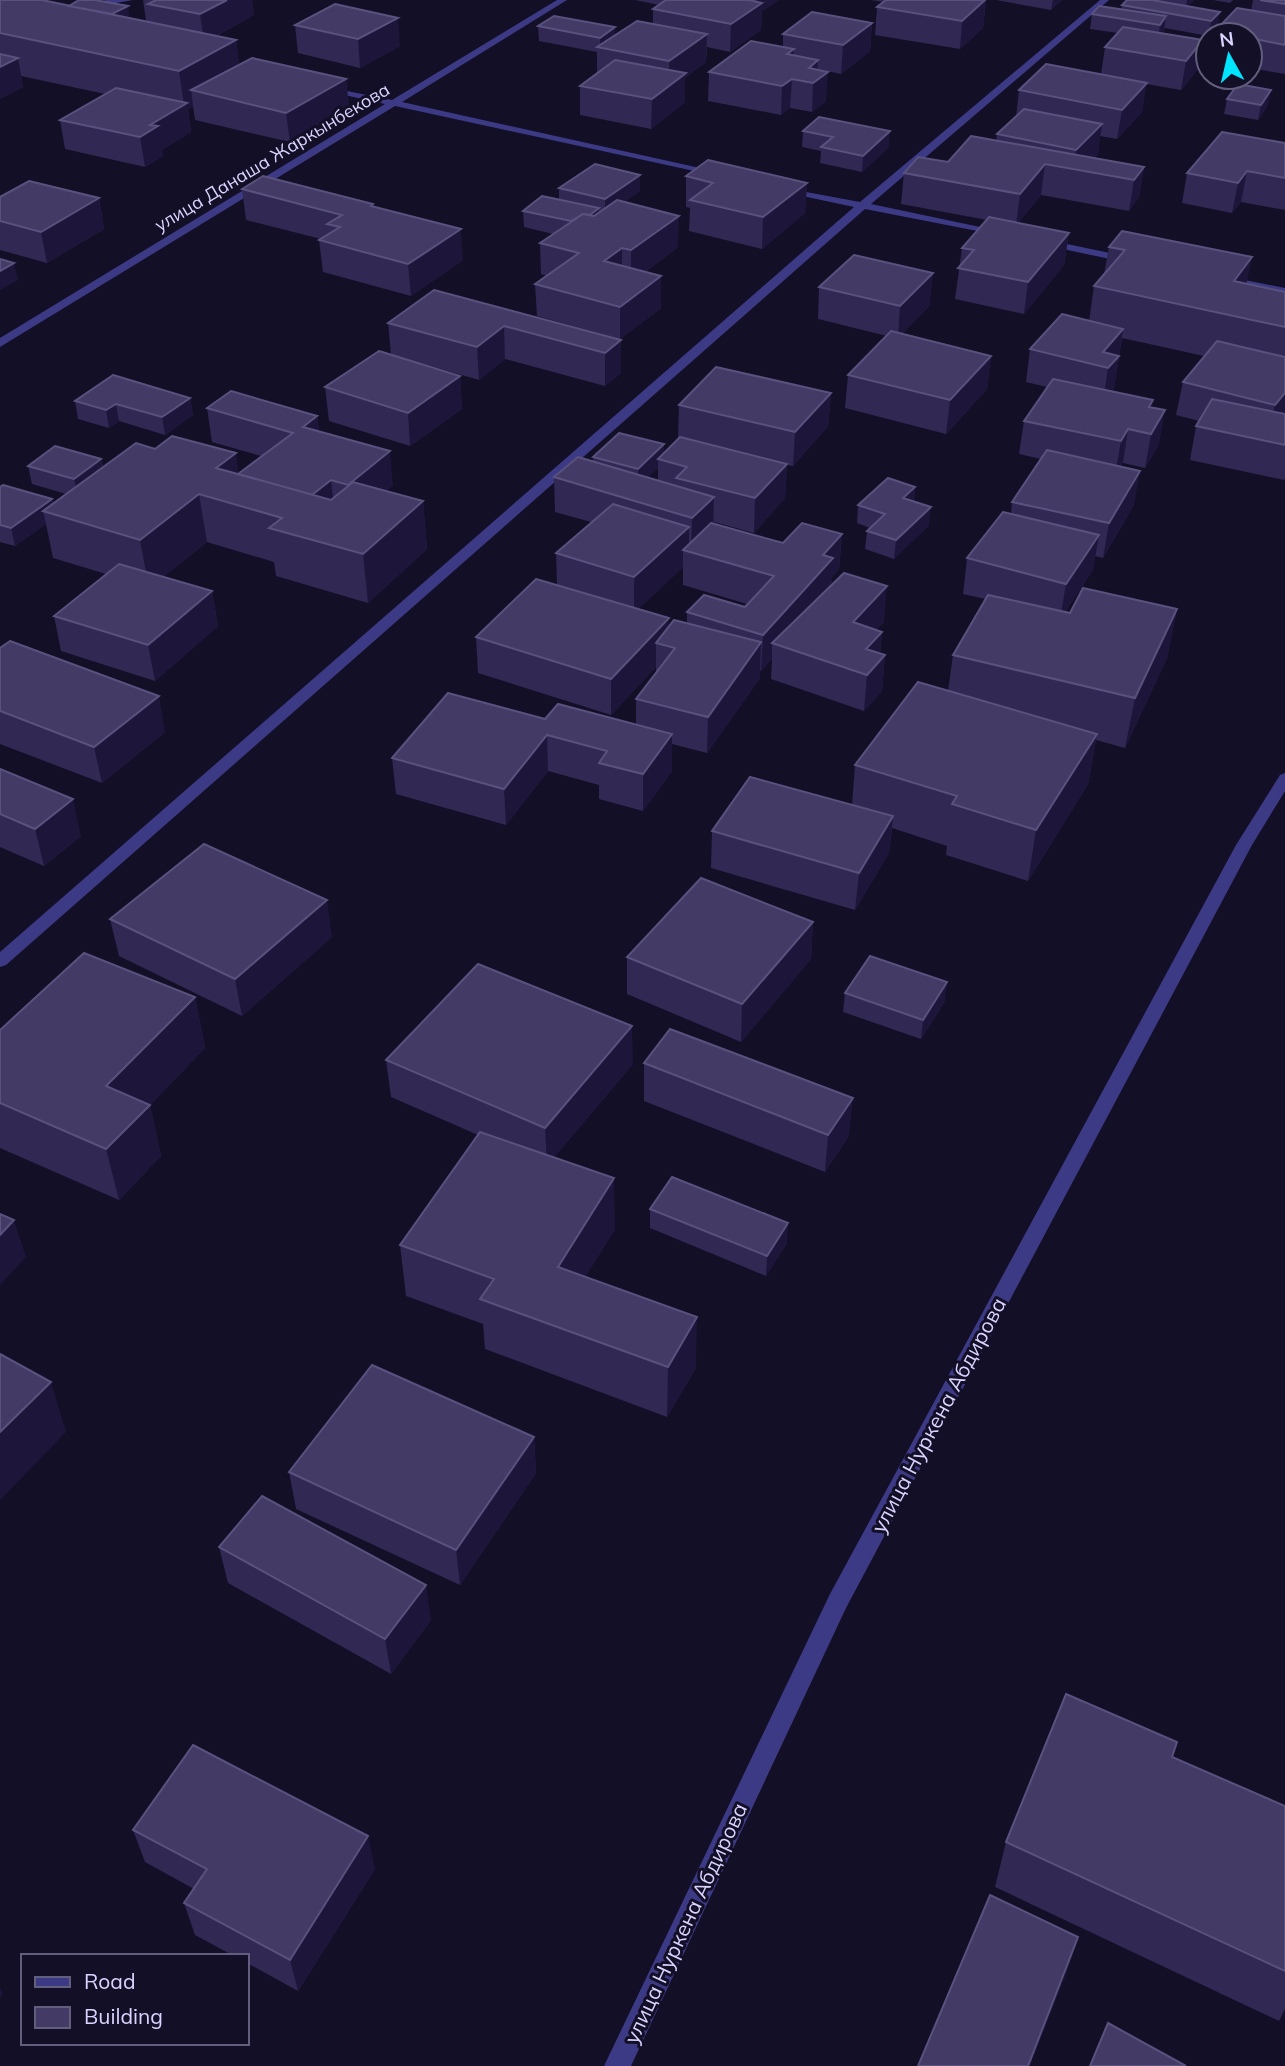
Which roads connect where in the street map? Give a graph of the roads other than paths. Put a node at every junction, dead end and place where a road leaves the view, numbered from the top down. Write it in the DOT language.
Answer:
graph roads {
  1 [pos="129,0"];
  2 [pos="563,0"];
  3 [pos="1105,0"];
  4 [pos="77,6"];
  5 [pos="313,85"];
  6 [pos="394,103"];
  7 [pos="729,177"];
  8 [pos="769,186"];
  9 [pos="862,206"];
  10 [pos="1012,236"];
  11 [pos="1026,239"];
  12 [pos="1135,261"];
  13 [pos="1217,277"];
  14 [pos="1285,291"];
  15 [pos="0,343"];
  16 [pos="1285,779"];
  17 [pos="0,961"];
  18 [pos="617,2066"];
  1 -- 4 [label="street"];
  2 -- 6 [label="street, улица Данаша Жаркынбекова"];
  3 -- 9 [label="street"];
  5 -- 6 [label="street"];
  6 -- 7 [label="street"];
  6 -- 15 [label="street, улица Данаша Жаркынбекова"];
  8 -- 9 [label="street"];
  9 -- 10 [label="street"];
  9 -- 17 [label="street"];
  11 -- 12 [label="street"];
  13 -- 14 [label="street"];
  16 -- 18 [label="street, улица Нуркена Абдирова"];
}
